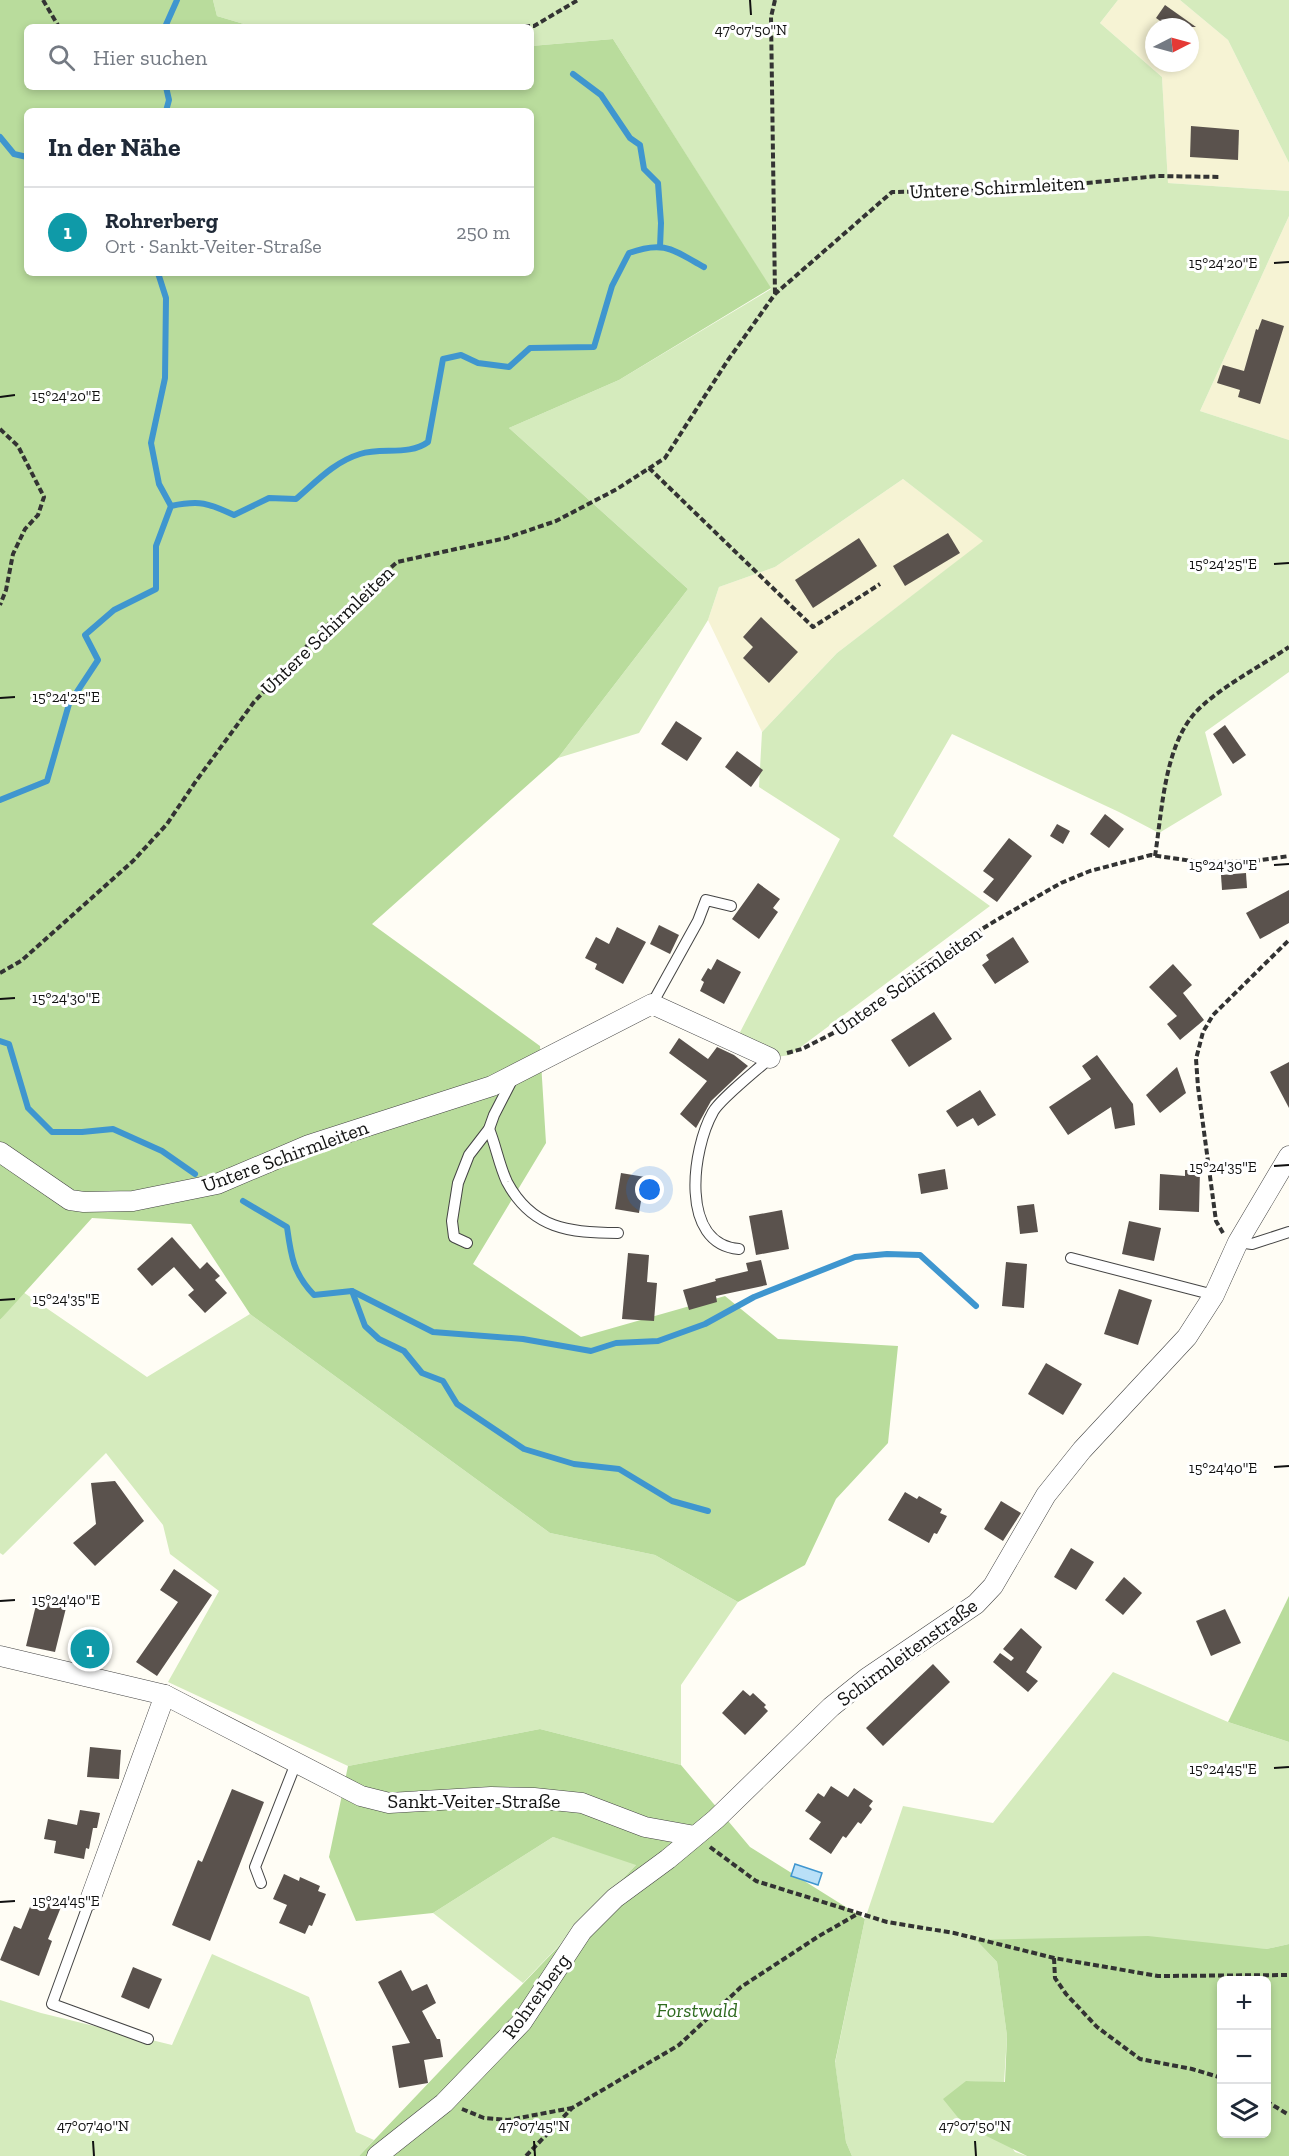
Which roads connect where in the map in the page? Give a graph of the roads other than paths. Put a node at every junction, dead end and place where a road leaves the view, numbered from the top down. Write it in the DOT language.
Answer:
graph roads {
  1 [pos="730,906"];
  2 [pos="652,1004"];
  3 [pos="770,1058"];
  4 [pos="506,1078"];
  5 [pos="489,1129"];
  6 [pos="0,1152"];
  7 [pos="1289,1156"];
  8 [pos="1289,1232"];
  9 [pos="618,1233"];
  10 [pos="1238,1242"];
  11 [pos="466,1243"];
  12 [pos="739,1249"];
  13 [pos="1071,1258"];
  14 [pos="1214,1295"];
  15 [pos="0,1656"];
  16 [pos="165,1695"];
  17 [pos="296,1763"];
  18 [pos="695,1836"];
  19 [pos="261,1883"];
  20 [pos="90,1900"];
  21 [pos="148,2039"];
  22 [pos="377,2156"];
  1 -- 2 [label="lane"];
  2 -- 3 [label="street"];
  2 -- 4 [label="street, Untere Schirmleiten"];
  3 -- 12 [label="lane"];
  4 -- 5 [label="lane"];
  4 -- 6 [label="street, Untere Schirmleiten"];
  5 -- 9 [label="lane"];
  5 -- 11 [label="lane"];
  7 -- 10 [label="street, Schirmleitenstraße"];
  8 -- 10 [label="lane"];
  10 -- 14 [label="street, Schirmleitenstraße"];
  13 -- 14 [label="lane"];
  14 -- 18 [label="street, Schirmleitenstraße"];
  15 -- 16 [label="street, Sankt-Veiter-Straße"];
  16 -- 17 [label="street, Sankt-Veiter-Straße"];
  16 -- 20 [label="street"];
  17 -- 18 [label="street, Sankt-Veiter-Straße"];
  17 -- 19 [label="lane"];
  18 -- 22 [label="street, Rohrerberg"];
  20 -- 21 [label="lane"];
}
